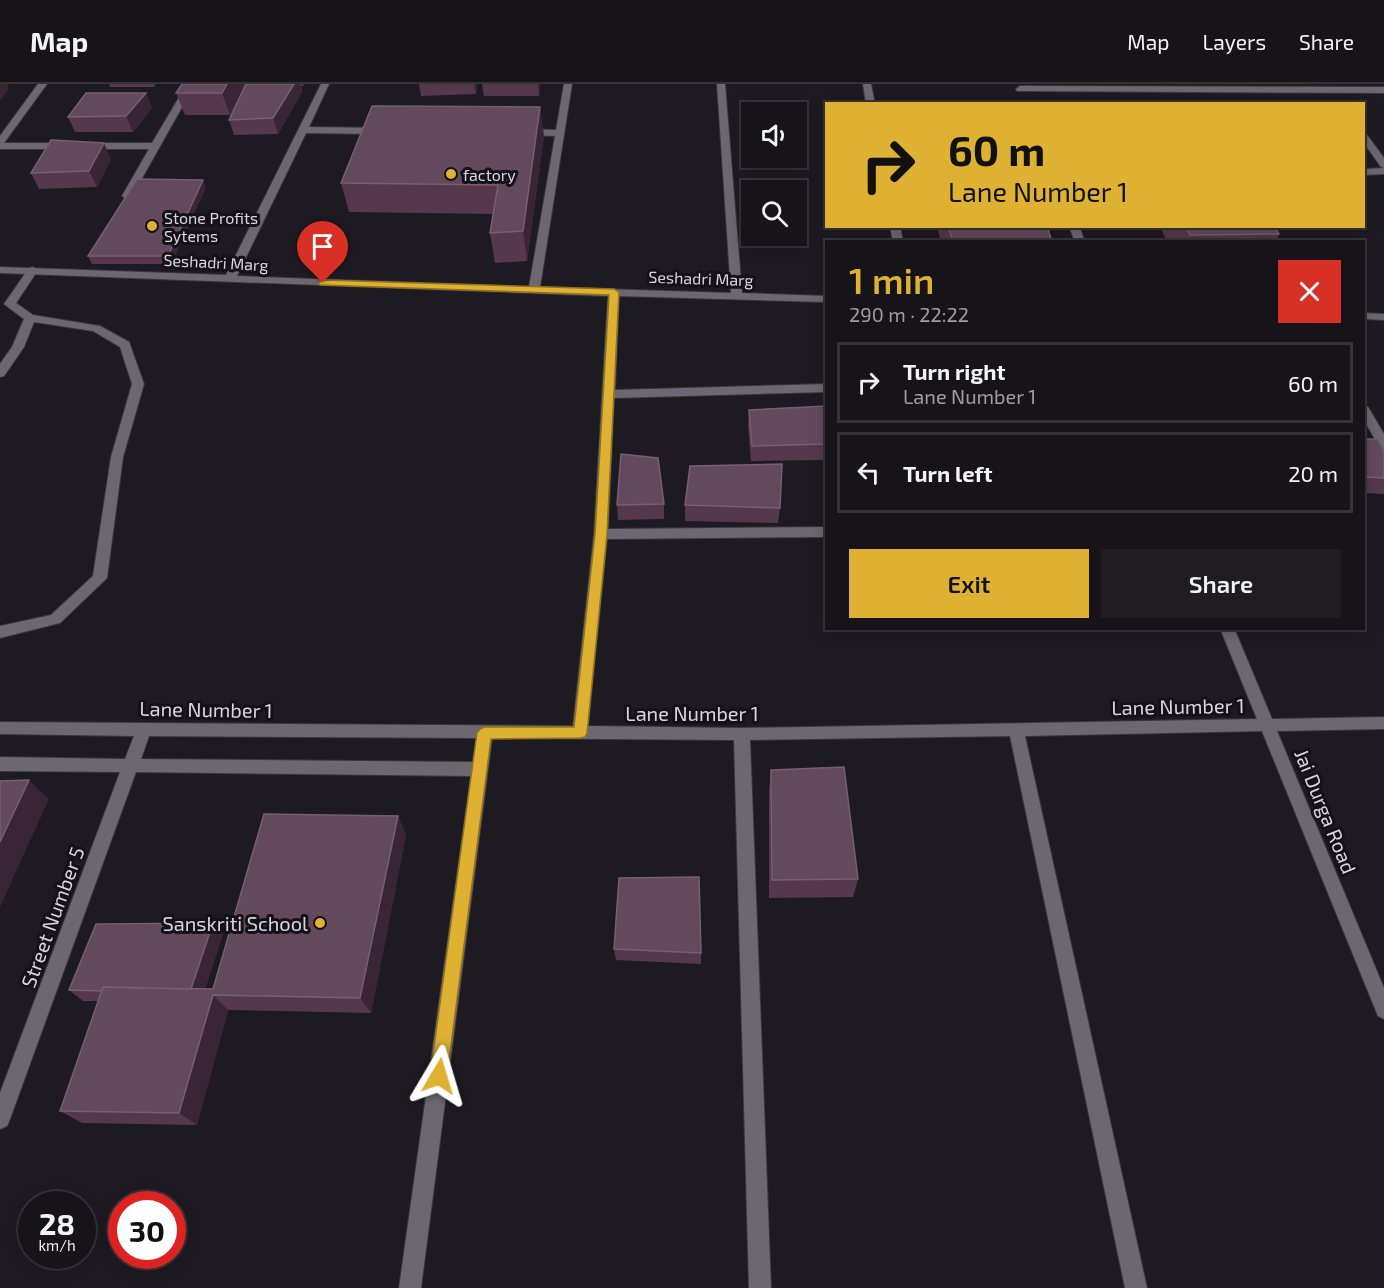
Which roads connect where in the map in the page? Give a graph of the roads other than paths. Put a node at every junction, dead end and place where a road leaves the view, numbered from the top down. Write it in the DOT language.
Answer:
graph roads {
  1 [pos="43,84"];
  2 [pos="191,84"];
  3 [pos="325,84"];
  4 [pos="568,84"];
  5 [pos="721,84"];
  6 [pos="867,84"];
  7 [pos="1182,87"];
  8 [pos="1327,87"];
  9 [pos="1021,90"];
  10 [pos="1384,90"];
  11 [pos="871,102"];
  12 [pos="1338,102"];
  13 [pos="303,130"];
  14 [pos="396,131"];
  15 [pos="513,132"];
  16 [pos="560,133"];
  17 [pos="1365,138"];
  18 [pos="0,144"];
  19 [pos="156,146"];
  20 [pos="1384,165"];
  21 [pos="1384,171"];
  22 [pos="1365,172"];
  23 [pos="122,205"];
  24 [pos="0,270"];
  25 [pos="33,270"];
  26 [pos="230,279"];
  27 [pos="534,290"];
  28 [pos="614,292"];
  29 [pos="737,295"];
  30 [pos="825,299"];
  31 [pos="1365,316"];
  32 [pos="1384,317"];
  33 [pos="30,318"];
  34 [pos="0,373"];
  35 [pos="825,388"];
  36 [pos="608,394"];
  37 [pos="1365,412"];
  38 [pos="1384,445"];
  39 [pos="825,532"];
  40 [pos="601,534"];
  41 [pos="1228,630"];
  42 [pos="0,632"];
  43 [pos="1384,723"];
  44 [pos="1268,725"];
  45 [pos="0,728"];
  46 [pos="144,729"];
  47 [pos="1016,730"];
  48 [pos="484,733"];
  49 [pos="580,733"];
  50 [pos="742,735"];
  51 [pos="0,764"];
  52 [pos="131,765"];
  53 [pos="479,769"];
  54 [pos="1377,977"];
  55 [pos="1384,1010"];
  56 [pos="2,1109"];
  57 [pos="410,1288"];
  58 [pos="760,1288"];
  59 [pos="1136,1288"];
  1 -- 18 [label="street"];
  2 -- 19 [label="street"];
  3 -- 13 [label="street"];
  4 -- 16 [label="street"];
  5 -- 29 [label="street"];
  6 -- 11 [label="street"];
  7 -- 8 [label="street"];
  7 -- 9 [label="street"];
  8 -- 10 [label="street"];
  8 -- 12 [label="street"];
  13 -- 14 [label="street"];
  13 -- 26 [label="street"];
  15 -- 16 [label="street"];
  16 -- 27 [label="street"];
  17 -- 20 [label="street"];
  18 -- 19 [label="street"];
  19 -- 23 [label="street"];
  21 -- 22 [label="street"];
  24 -- 25 [label="street, Seshadri Marg"];
  25 -- 26 [label="street, Seshadri Marg"];
  25 -- 33 [label="street"];
  26 -- 27 [label="street, Seshadri Marg"];
  27 -- 28 [label="street, Seshadri Marg"];
  28 -- 29 [label="street, Seshadri Marg"];
  28 -- 36 [label="street"];
  29 -- 30 [label="street, Seshadri Marg"];
  31 -- 32 [label="street"];
  33 -- 34 [label="street"];
  33 -- 42 [label="street"];
  35 -- 36 [label="street"];
  36 -- 40 [label="street"];
  37 -- 38 [label="street"];
  39 -- 40 [label="street"];
  40 -- 49 [label="street"];
  41 -- 44 [label="street, Jai Durga Road"];
  43 -- 44 [label="street, Lane Number 1"];
  44 -- 47 [label="street, Lane Number 1"];
  44 -- 54 [label="street, Jai Durga Road"];
  45 -- 46 [label="street, Lane Number 1"];
  46 -- 48 [label="street, Lane Number 1"];
  46 -- 52 [label="street, Street Number 5"];
  47 -- 50 [label="street, Lane Number 1"];
  47 -- 59 [label="street"];
  48 -- 49 [label="street, Lane Number 1"];
  48 -- 53 [label="street"];
  49 -- 50 [label="street, Lane Number 1"];
  50 -- 58 [label="street"];
  51 -- 52 [label="street"];
  52 -- 53 [label="street"];
  52 -- 56 [label="street, Street Number 5"];
  53 -- 57 [label="street"];
  54 -- 55 [label="street, Jai Durga Road"];
}
